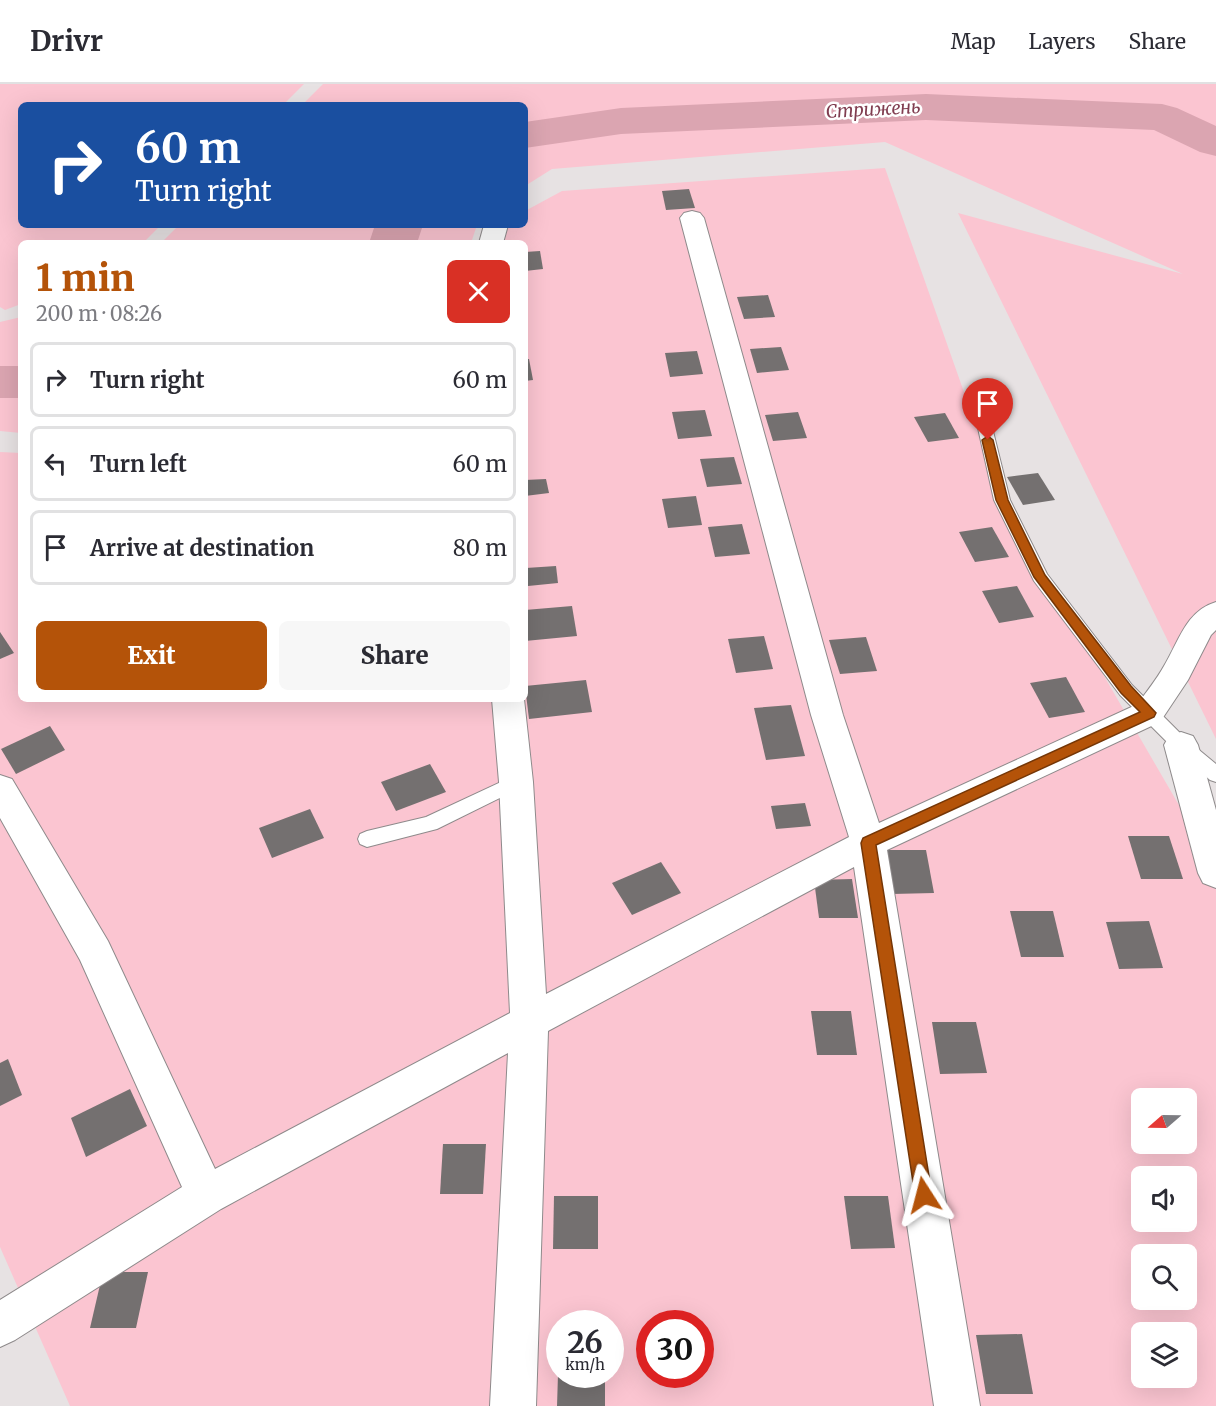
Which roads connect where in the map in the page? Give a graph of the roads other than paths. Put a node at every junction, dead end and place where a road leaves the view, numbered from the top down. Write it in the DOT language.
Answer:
graph roads {
  1 [pos="692,218"];
  2 [pos="983,419"];
  3 [pos="1216,613"];
  4 [pos="508,702"];
  5 [pos="1149,713"];
  6 [pos="1181,745"];
  7 [pos="1216,775"];
  8 [pos="516,782"];
  9 [pos="0,788"];
  10 [pos="368,839"];
  11 [pos="868,843"];
  12 [pos="1216,873"];
  13 [pos="529,1022"];
  14 [pos="206,1194"];
  15 [pos="0,1325"];
  16 [pos="513,1406"];
  17 [pos="957,1406"];
  1 -- 11 [label="street"];
  2 -- 5 [label="lane"];
  3 -- 5 [label="street"];
  4 -- 8 [label="street"];
  5 -- 6 [label="lane"];
  5 -- 11 [label="street"];
  6 -- 7 [label="lane"];
  6 -- 12 [label="street"];
  8 -- 10 [label="lane"];
  8 -- 13 [label="street"];
  9 -- 14 [label="street"];
  11 -- 13 [label="street"];
  11 -- 17 [label="street"];
  13 -- 14 [label="street"];
  13 -- 16 [label="street"];
  14 -- 15 [label="street"];
}
